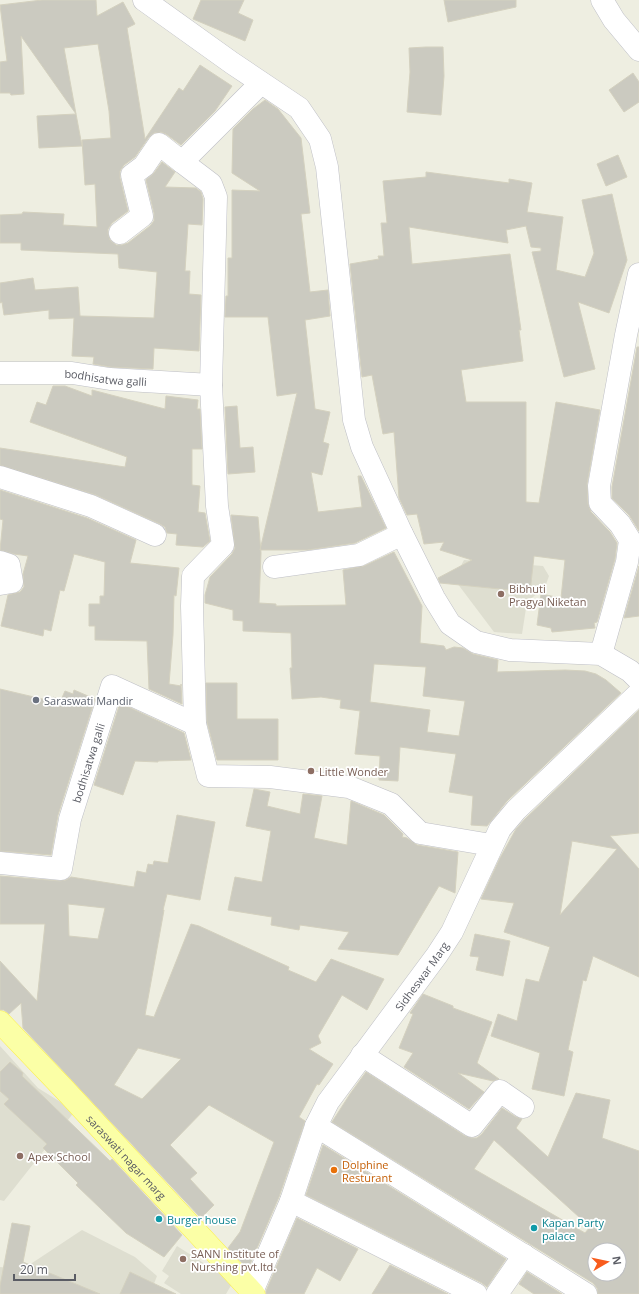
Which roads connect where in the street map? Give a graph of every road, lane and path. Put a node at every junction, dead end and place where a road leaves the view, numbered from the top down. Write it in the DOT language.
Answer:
graph roads {
  1 [pos="144,0"];
  2 [pos="602,0"];
  3 [pos="639,50"];
  4 [pos="261,83"];
  5 [pos="182,162"];
  6 [pos="120,233"];
  7 [pos="639,274"];
  8 [pos="0,373"];
  9 [pos="211,385"];
  10 [pos="0,478"];
  11 [pos="402,534"];
  12 [pos="155,535"];
  13 [pos="0,562"];
  14 [pos="274,567"];
  15 [pos="0,584"];
  16 [pos="601,654"];
  17 [pos="639,680"];
  18 [pos="639,693"];
  19 [pos="195,724"];
  20 [pos="491,845"];
  21 [pos="0,863"];
  22 [pos="0,1022"];
  23 [pos="362,1055"];
  24 [pos="523,1107"];
  25 [pos="316,1126"];
  26 [pos="291,1201"];
  27 [pos="524,1255"];
  28 [pos="252,1293"];
  29 [pos="476,1294"];
  30 [pos="497,1294"];
  31 [pos="586,1294"];
  1 -- 4 [label="street"];
  2 -- 3 [label="street"];
  4 -- 5 [label="street"];
  4 -- 11 [label="street"];
  5 -- 6 [label="street"];
  5 -- 9 [label="street"];
  7 -- 16 [label="street"];
  8 -- 9 [label="street, bodhisatwa galli"];
  9 -- 19 [label="street"];
  10 -- 12 [label="street"];
  11 -- 14 [label="street"];
  11 -- 16 [label="street"];
  13 -- 15 [label="street"];
  16 -- 17 [label="street"];
  18 -- 20 [label="street, Sidheswar Marg"];
  19 -- 20 [label="street"];
  19 -- 21 [label="street, bodhisatwa galli"];
  20 -- 23 [label="street, Sidheswar Marg"];
  22 -- 28 [label="main road, saraswati nagar marg"];
  23 -- 24 [label="street"];
  23 -- 25 [label="street, Sidheswar Marg"];
  25 -- 26 [label="street, Sidheswar Marg"];
  25 -- 27 [label="street"];
  26 -- 28 [label="street, Sidheswar Marg"];
  26 -- 29 [label="street"];
  27 -- 30 [label="street"];
  27 -- 31 [label="street"];
}
